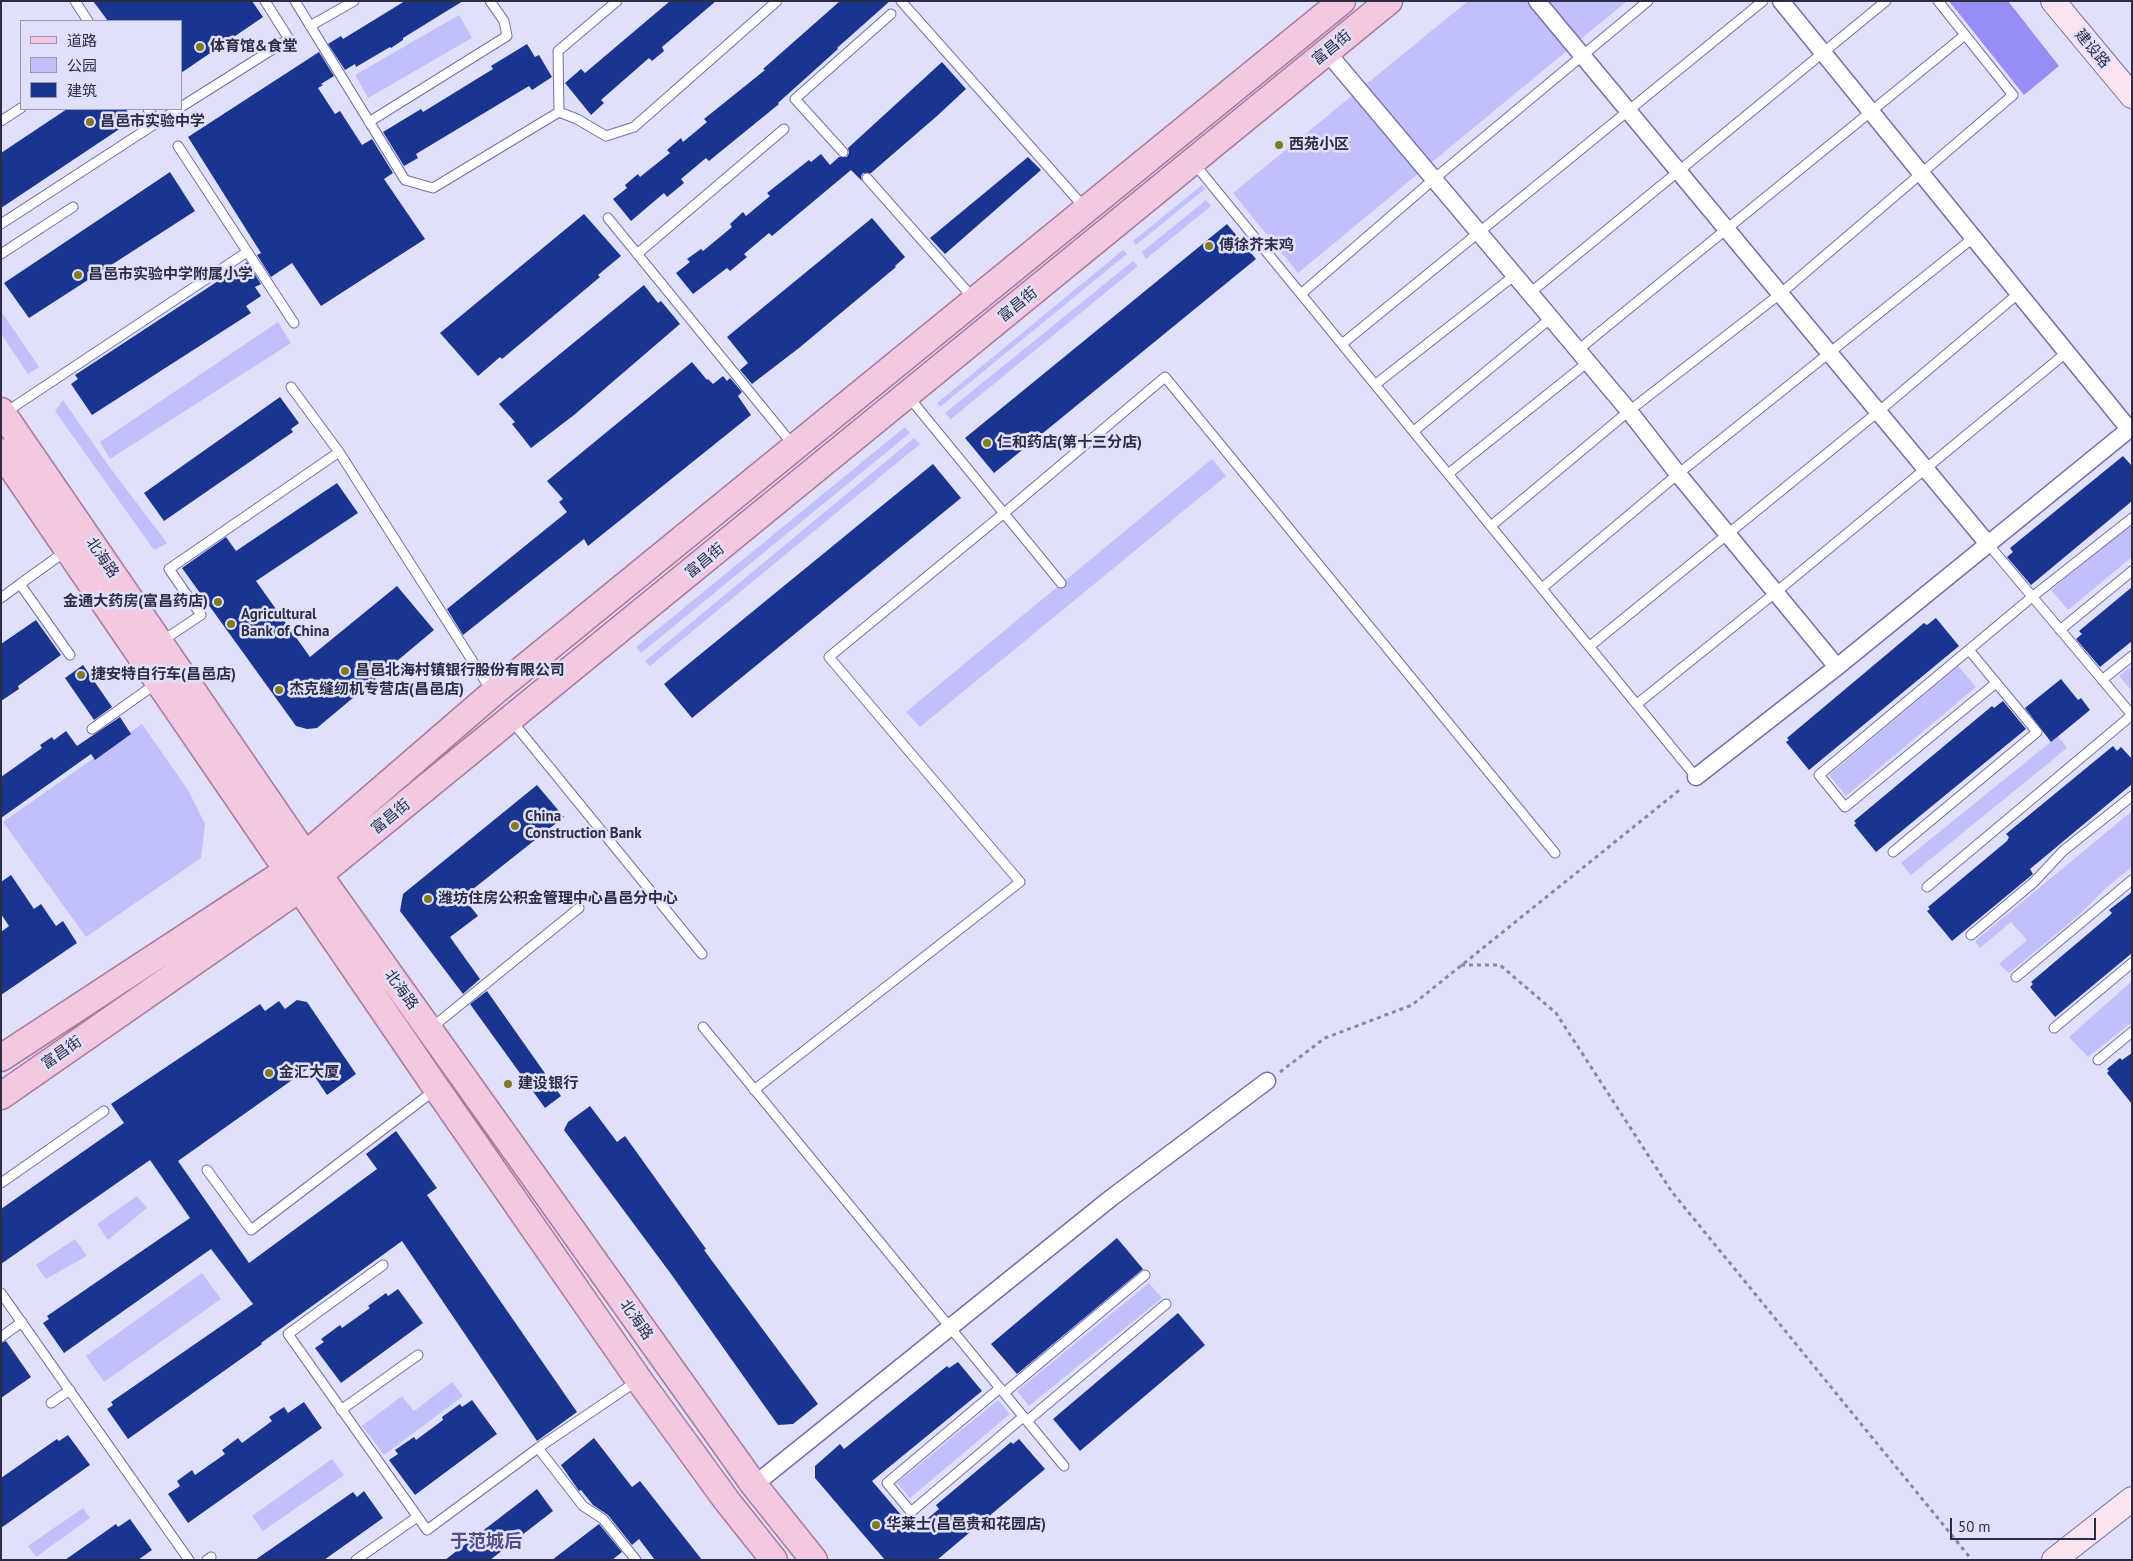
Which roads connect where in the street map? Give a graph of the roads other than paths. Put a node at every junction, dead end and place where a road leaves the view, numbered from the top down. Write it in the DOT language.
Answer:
graph roads {
  1 [pos="75,1"];
  2 [pos="265,1"];
  3 [pos="295,1"];
  4 [pos="354,1"];
  5 [pos="490,1"];
  6 [pos="616,1"];
  7 [pos="777,1"];
  8 [pos="901,1"];
  9 [pos="1342,1"];
  10 [pos="1390,1"];
  11 [pos="1537,1"];
  12 [pos="1648,1"];
  13 [pos="1763,1"];
  14 [pos="1781,1"];
  15 [pos="1886,1"];
  16 [pos="1938,1"];
  17 [pos="2053,1"];
  18 [pos="890,14"];
  19 [pos="87,20"];
  20 [pos="310,26"];
  21 [pos="1965,35"];
  22 [pos="1327,52"];
  23 [pos="1822,53"];
  24 [pos="1582,56"];
  25 [pos="2132,96"];
  26 [pos="182,105"];
  27 [pos="20,109"];
  28 [pos="149,110"];
  29 [pos="176,110"];
  30 [pos="1870,111"];
  31 [pos="559,112"];
  32 [pos="1628,112"];
  33 [pos="1,121"];
  34 [pos="157,122"];
  35 [pos="369,122"];
  36 [pos="784,129"];
  37 [pos="178,146"];
  38 [pos="843,152"];
  39 [pos="1193,162"];
  40 [pos="1678,172"];
  41 [pos="1922,175"];
  42 [pos="867,178"];
  43 [pos="1434,179"];
  44 [pos="73,207"];
  45 [pos="1086,209"];
  46 [pos="608,218"];
  47 [pos="1,224"];
  48 [pos="1726,229"];
  49 [pos="1480,233"];
  50 [pos="1973,238"];
  51 [pos="247,252"];
  52 [pos="1,254"];
  53 [pos="637,254"];
  54 [pos="1515,275"];
  55 [pos="1530,293"];
  56 [pos="2019,293"];
  57 [pos="1301,294"];
  58 [pos="1780,294"];
  59 [pos="975,300"];
  60 [pos="1551,318"];
  61 [pos="294,323"];
  62 [pos="1342,344"];
  63 [pos="2066,352"];
  64 [pos="1830,354"];
  65 [pos="1583,356"];
  66 [pos="1376,384"];
  67 [pos="291,386"];
  68 [pos="908,395"];
  69 [pos="1629,411"];
  70 [pos="2,412"];
  71 [pos="1878,412"];
  72 [pos="2131,428"];
  73 [pos="1414,432"];
  74 [pos="794,447"];
  75 [pos="1,452"];
  76 [pos="339,452"];
  77 [pos="1926,470"];
  78 [pos="1448,474"];
  79 [pos="1678,474"];
  80 [pos="1003,514"];
  81 [pos="2132,518"];
  82 [pos="1491,526"];
  83 [pos="1728,536"];
  84 [pos="1988,544"];
  85 [pos="68,550"];
  86 [pos="2132,571"];
  87 [pos="1061,583"];
  88 [pos="20,584"];
  89 [pos="1542,588"];
  90 [pos="1775,593"];
  91 [pos="2032,597"];
  92 [pos="1,598"];
  93 [pos="2060,630"];
  94 [pos="159,642"];
  95 [pos="1590,646"];
  96 [pos="1969,650"];
  97 [pos="70,655"];
  98 [pos="2132,656"];
  99 [pos="1837,668"];
  100 [pos="2102,680"];
  101 [pos="159,682"];
  102 [pos="1996,683"];
  103 [pos="493,692"];
  104 [pos="1637,704"];
  105 [pos="2132,715"];
  106 [pos="511,720"];
  107 [pos="92,729"];
  108 [pos="1696,777"];
  109 [pos="2132,796"];
  110 [pos="1893,852"];
  111 [pos="1555,853"];
  112 [pos="303,872"];
  113 [pos="2132,880"];
  114 [pos="1927,887"];
  115 [pos="579,908"];
  116 [pos="1971,935"];
  117 [pos="702,954"];
  118 [pos="2132,963"];
  119 [pos="2016,977"];
  120 [pos="703,1027"];
  121 [pos="2054,1028"];
  122 [pos="430,1029"];
  123 [pos="2132,1032"];
  124 [pos="1,1058"];
  125 [pos="2098,1060"];
  126 [pos="1267,1081"];
  127 [pos="437,1088"];
  128 [pos="754,1090"];
  129 [pos="1,1096"];
  130 [pos="104,1111"];
  131 [pos="207,1170"];
  132 [pos="1,1183"];
  133 [pos="383,1265"];
  134 [pos="1144,1275"];
  135 [pos="1,1293"];
  136 [pos="1166,1304"];
  137 [pos="22,1322"];
  138 [pos="949,1326"];
  139 [pos="1,1337"];
  140 [pos="418,1355"];
  141 [pos="639,1380"];
  142 [pos="70,1390"];
  143 [pos="1002,1391"];
  144 [pos="51,1403"];
  145 [pos="341,1410"];
  146 [pos="1025,1419"];
  147 [pos="538,1448"];
  148 [pos="1064,1466"];
  149 [pos="754,1485"];
  150 [pos="2131,1501"];
  151 [pos="418,1517"];
  152 [pos="189,1560"];
  153 [pos="356,1560"];
  154 [pos="636,1560"];
  155 [pos="774,1560"];
  156 [pos="814,1560"];
  157 [pos="2054,1560"];
  1 -- 19 [label="lane"];
  2 -- 26 [label="lane"];
  3 -- 20 [label="lane"];
  4 -- 20 [label="lane"];
  5 -- 35 [label="lane"];
  6 -- 31 [label="lane"];
  7 -- 31 [label="lane"];
  8 -- 45 [label="lane"];
  9 -- 45 [label="main road, 富昌街"];
  10 -- 22 [label="main road, 富昌街"];
  11 -- 24 [label="street"];
  12 -- 24 [label="lane"];
  13 -- 32 [label="lane"];
  14 -- 23 [label="street"];
  15 -- 23 [label="lane"];
  16 -- 21 [label="lane"];
  17 -- 25 [label="street, 建设路"];
  18 -- 38 [label="lane"];
  20 -- 35 [label="lane"];
  21 -- 30 [label="lane"];
  21 -- 41 [label="lane"];
  22 -- 39 [label="main road, 富昌街"];
  22 -- 43 [label="street"];
  23 -- 30 [label="street"];
  23 -- 40 [label="lane"];
  24 -- 32 [label="street"];
  24 -- 43 [label="lane"];
  27 -- 33 [label="lane"];
  28 -- 34 [label="lane"];
  29 -- 34 [label="lane"];
  30 -- 41 [label="street"];
  30 -- 48 [label="lane"];
  31 -- 35 [label="lane"];
  32 -- 40 [label="street"];
  32 -- 49 [label="lane"];
  34 -- 47 [label="lane"];
  36 -- 53 [label="lane"];
  37 -- 51 [label="lane"];
  39 -- 57 [label="lane"];
  39 -- 68 [label="main road, 富昌街"];
  40 -- 48 [label="street"];
  40 -- 55 [label="lane"];
  41 -- 50 [label="street"];
  41 -- 58 [label="lane"];
  42 -- 59 [label="lane"];
  43 -- 49 [label="street"];
  43 -- 57 [label="lane"];
  44 -- 52 [label="lane"];
  45 -- 59 [label="main road, 富昌街"];
  46 -- 53 [label="lane"];
  48 -- 58 [label="street"];
  48 -- 65 [label="lane"];
  49 -- 54 [label="street"];
  49 -- 62 [label="lane"];
  50 -- 56 [label="street"];
  50 -- 64 [label="lane"];
  51 -- 61 [label="lane"];
  51 -- 70 [label="lane"];
  53 -- 74 [label="lane"];
  54 -- 55 [label="street"];
  54 -- 66 [label="lane"];
  55 -- 60 [label="street"];
  56 -- 63 [label="street"];
  56 -- 71 [label="lane"];
  57 -- 62 [label="lane"];
  58 -- 64 [label="street"];
  58 -- 69 [label="lane"];
  59 -- 74 [label="main road, 富昌街"];
  60 -- 65 [label="street"];
  60 -- 73 [label="lane"];
  62 -- 66 [label="lane"];
  63 -- 72 [label="street"];
  63 -- 77 [label="lane"];
  64 -- 71 [label="street"];
  64 -- 79 [label="lane"];
  65 -- 69 [label="street"];
  65 -- 78 [label="lane"];
  66 -- 73 [label="lane"];
  67 -- 76 [label="lane"];
  68 -- 80 [label="lane"];
  68 -- 106 [label="main road, 富昌街"];
  69 -- 79 [label="street"];
  69 -- 82 [label="lane"];
  70 -- 94 [label="main road, 北海路"];
  71 -- 77 [label="street"];
  71 -- 83 [label="lane"];
  72 -- 84 [label="street"];
  73 -- 78 [label="lane"];
  74 -- 103 [label="main road, 富昌街"];
  75 -- 85 [label="main road, 北海路"];
  76 -- 94 [label="lane"];
  76 -- 103 [label="lane"];
  77 -- 84 [label="street"];
  77 -- 90 [label="lane"];
  78 -- 82 [label="lane"];
  79 -- 83 [label="street"];
  79 -- 89 [label="lane"];
  80 -- 87 [label="lane"];
  80 -- 111 [label="lane"];
  80 -- 128 [label="lane"];
  81 -- 91 [label="lane"];
  82 -- 89 [label="lane"];
  83 -- 90 [label="street"];
  83 -- 95 [label="lane"];
  84 -- 91 [label="lane"];
  84 -- 99 [label="street"];
  85 -- 88 [label="lane"];
  85 -- 101 [label="main road, 北海路"];
  86 -- 93 [label="lane"];
  88 -- 92 [label="lane"];
  88 -- 97 [label="lane"];
  89 -- 95 [label="lane"];
  90 -- 99 [label="street"];
  90 -- 104 [label="lane"];
  91 -- 93 [label="lane"];
  91 -- 96 [label="lane"];
  93 -- 100 [label="lane"];
  94 -- 112 [label="main road, 北海路"];
  95 -- 104 [label="lane"];
  96 -- 102 [label="lane"];
  96 -- 102 [label="lane"];
  98 -- 100 [label="lane"];
  99 -- 108 [label="street"];
  100 -- 105 [label="lane"];
  101 -- 107 [label="lane"];
  101 -- 112 [label="main road, 北海路"];
  102 -- 110 [label="lane"];
  103 -- 112 [label="main road, 富昌街"];
  104 -- 108 [label="lane"];
  105 -- 114 [label="lane"];
  106 -- 112 [label="main road, 富昌街"];
  106 -- 117 [label="lane"];
  109 -- 116 [label="lane"];
  112 -- 122 [label="main road, 北海路"];
  112 -- 124 [label="main road, 富昌街"];
  112 -- 127 [label="main road, 北海路"];
  112 -- 129 [label="main road, 富昌街"];
  113 -- 119 [label="lane"];
  115 -- 122 [label="lane"];
  118 -- 121 [label="lane"];
  120 -- 128 [label="lane"];
  122 -- 149 [label="main road, 北海路"];
  123 -- 125 [label="lane"];
  126 -- 138 [label="street"];
  127 -- 131 [label="lane"];
  127 -- 141 [label="main road, 北海路"];
  128 -- 138 [label="lane"];
  130 -- 132 [label="lane"];
  133 -- 145 [label="lane"];
  134 -- 143 [label="lane"];
  135 -- 137 [label="lane"];
  136 -- 146 [label="lane"];
  137 -- 139 [label="lane"];
  137 -- 142 [label="lane"];
  138 -- 143 [label="lane"];
  138 -- 149 [label="street"];
  140 -- 145 [label="lane"];
  141 -- 147 [label="lane"];
  141 -- 155 [label="main road, 北海路"];
  142 -- 144 [label="lane"];
  142 -- 152 [label="lane"];
  143 -- 146 [label="lane"];
  143 -- 146 [label="lane"];
  145 -- 151 [label="lane"];
  146 -- 148 [label="lane"];
  147 -- 151 [label="lane"];
  147 -- 154 [label="lane"];
  149 -- 156 [label="main road, 北海路"];
  150 -- 157 [label="street"];
  151 -- 153 [label="lane"];
}
